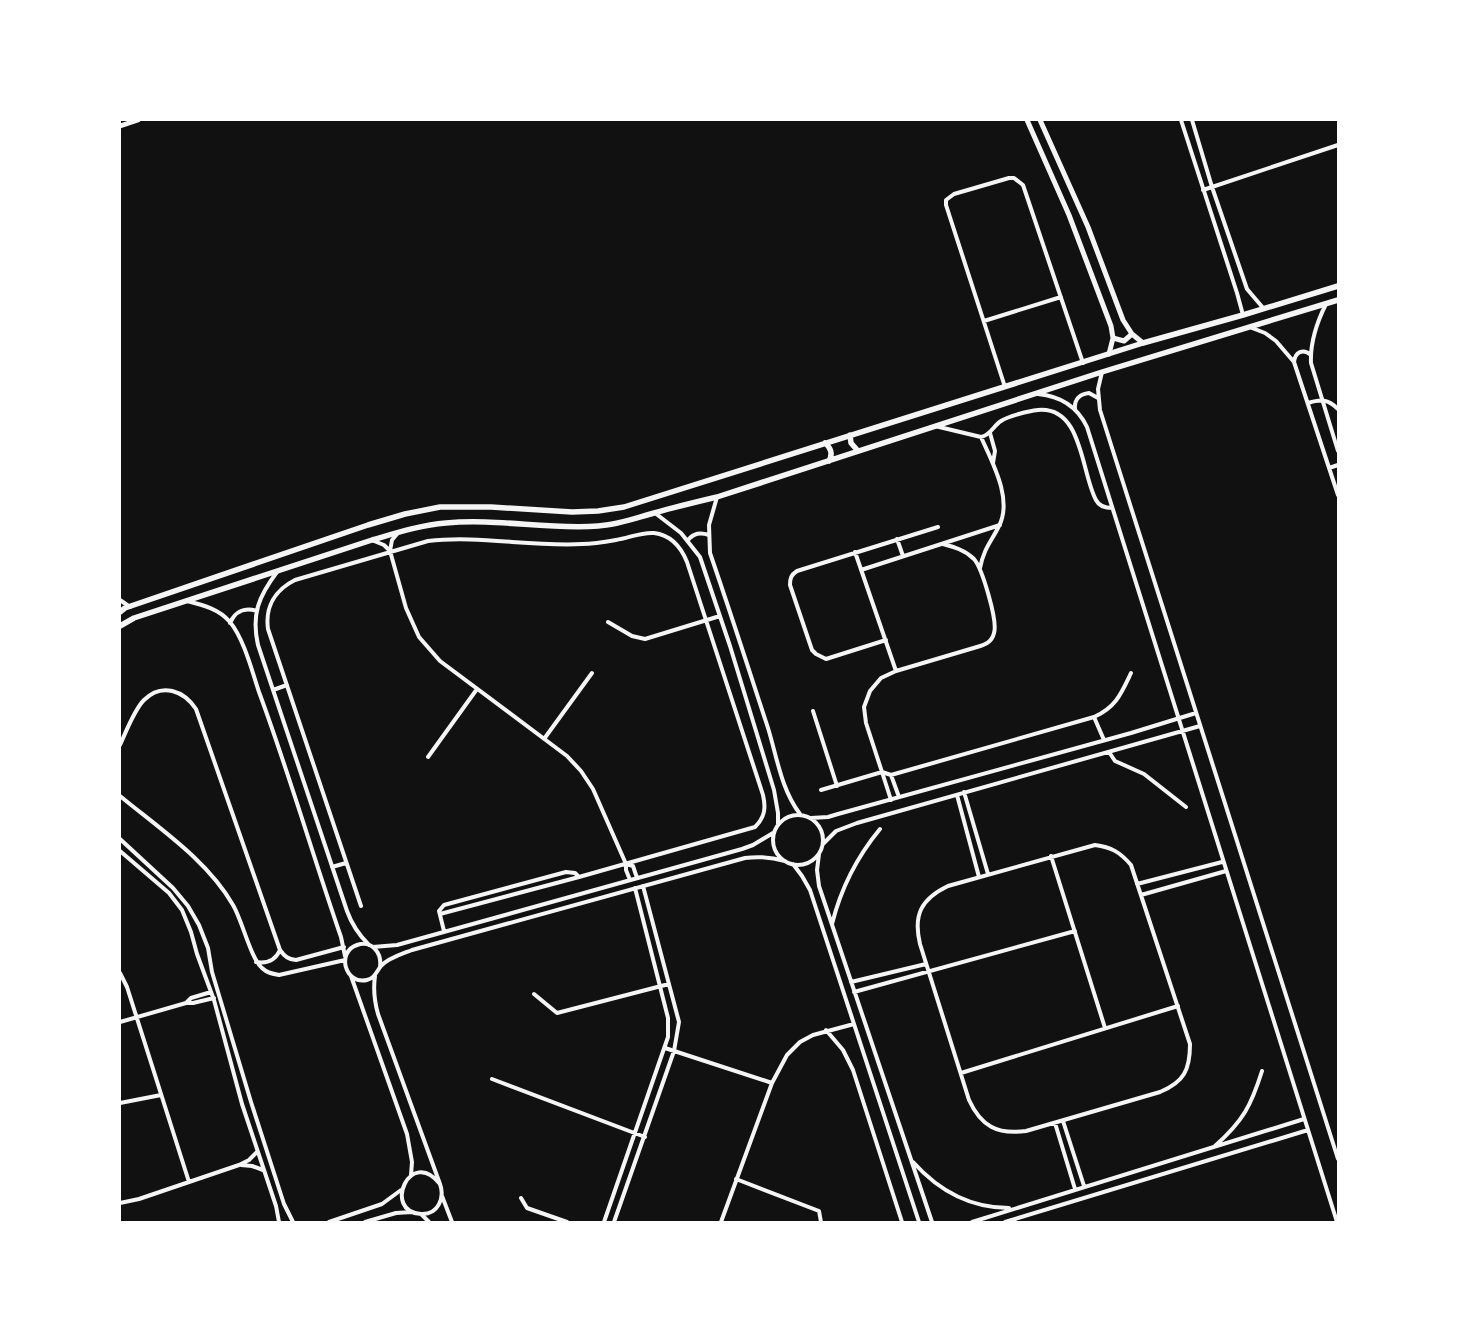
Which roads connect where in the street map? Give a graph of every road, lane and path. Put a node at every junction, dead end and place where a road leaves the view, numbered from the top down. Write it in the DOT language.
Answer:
graph roads {
  1 [pos="138,120"];
  2 [pos="1026,120"];
  3 [pos="1040,120"];
  4 [pos="1182,120"];
  5 [pos="1192,120"];
  6 [pos="120,126"];
  7 [pos="1338,145"];
  8 [pos="1212,187"];
  9 [pos="1203,190"];
  10 [pos="1338,286"];
  11 [pos="1061,297"];
  12 [pos="1338,300"];
  13 [pos="1326,304"];
  14 [pos="1264,309"];
  15 [pos="1243,316"];
  16 [pos="984,321"];
  17 [pos="1252,328"];
  18 [pos="1132,334"];
  19 [pos="1113,338"];
  20 [pos="1143,343"];
  21 [pos="1109,354"];
  22 [pos="1310,355"];
  23 [pos="1294,362"];
  24 [pos="1083,363"];
  25 [pos="1102,372"];
  26 [pos="1006,387"];
  27 [pos="1038,394"];
  28 [pos="1098,398"];
  29 [pos="1321,399"];
  30 [pos="1308,404"];
  31 [pos="1075,409"];
  32 [pos="1338,409"];
  33 [pos="935,426"];
  34 [pos="990,433"];
  35 [pos="850,435"];
  36 [pos="981,437"];
  37 [pos="825,443"];
  38 [pos="858,451"];
  39 [pos="1338,451"];
  40 [pos="829,460"];
  41 [pos="993,463"];
  42 [pos="1338,465"];
  43 [pos="1329,468"];
  44 [pos="1338,495"];
  45 [pos="717,497"];
  46 [pos="1112,508"];
  47 [pos="655,512"];
  48 [pos="1000,525"];
  49 [pos="938,527"];
  50 [pos="398,533"];
  51 [pos="709,535"];
  52 [pos="897,539"];
  53 [pos="372,540"];
  54 [pos="688,540"];
  55 [pos="943,544"];
  56 [pos="390,551"];
  57 [pos="855,552"];
  58 [pos="903,556"];
  59 [pos="980,568"];
  60 [pos="861,570"];
  61 [pos="278,572"];
  62 [pos="120,600"];
  63 [pos="187,601"];
  64 [pos="130,607"];
  65 [pos="256,611"];
  66 [pos="120,612"];
  67 [pos="720,616"];
  68 [pos="706,619"];
  69 [pos="608,622"];
  70 [pos="230,623"];
  71 [pos="120,626"];
  72 [pos="886,640"];
  73 [pos="896,671"];
  74 [pos="592,673"];
  75 [pos="1131,673"];
  76 [pos="287,685"];
  77 [pos="477,689"];
  78 [pos="273,690"];
  79 [pos="813,711"];
  80 [pos="1196,713"];
  81 [pos="1094,717"];
  82 [pos="1177,719"];
  83 [pos="1200,726"];
  84 [pos="1181,731"];
  85 [pos="1131,733"];
  86 [pos="544,739"];
  87 [pos="1104,740"];
  88 [pos="120,745"];
  89 [pos="1134,745"];
  90 [pos="1109,752"];
  91 [pos="428,756"];
  92 [pos="882,772"];
  93 [pos="891,775"];
  94 [pos="836,786"];
  95 [pos="821,790"];
  96 [pos="964,792"];
  97 [pos="956,794"];
  98 [pos="120,796"];
  99 [pos="899,797"];
  100 [pos="891,800"];
  101 [pos="1186,807"];
  102 [pos="800,814"];
  103 [pos="810,818"];
  104 [pos="778,824"];
  105 [pos="880,829"];
  106 [pos="774,833"];
  107 [pos="121,842"];
  108 [pos="823,844"];
  109 [pos="120,851"];
  110 [pos="819,854"];
  111 [pos="1052,856"];
  112 [pos="785,861"];
  113 [pos="1222,862"];
  114 [pos="346,863"];
  115 [pos="626,864"];
  116 [pos="793,864"];
  117 [pos="332,867"];
  118 [pos="1226,871"];
  119 [pos="988,874"];
  120 [pos="579,877"];
  121 [pos="979,877"];
  122 [pos="637,878"];
  123 [pos="630,880"];
  124 [pos="1138,884"];
  125 [pos="643,886"];
  126 [pos="635,888"];
  127 [pos="1141,895"];
  128 [pos="361,906"];
  129 [pos="440,914"];
  130 [pos="832,926"];
  131 [pos="444,931"];
  132 [pos="1075,931"];
  133 [pos="369,945"];
  134 [pos="344,947"];
  135 [pos="374,947"];
  136 [pos="280,950"];
  137 [pos="316,954"];
  138 [pos="345,959"];
  139 [pos="256,962"];
  140 [pos="926,964"];
  141 [pos="320,966"];
  142 [pos="380,967"];
  143 [pos="928,972"];
  144 [pos="120,973"];
  145 [pos="352,976"];
  146 [pos="375,976"];
  147 [pos="850,982"];
  148 [pos="669,984"];
  149 [pos="217,986"];
  150 [pos="660,986"];
  151 [pos="210,990"];
  152 [pos="854,992"];
  153 [pos="534,994"];
  154 [pos="214,998"];
  155 [pos="186,1003"];
  156 [pos="1178,1006"];
  157 [pos="136,1017"];
  158 [pos="120,1022"];
  159 [pos="854,1024"];
  160 [pos="1105,1028"];
  161 [pos="826,1030"];
  162 [pos="665,1048"];
  163 [pos="674,1051"];
  164 [pos="1262,1071"];
  165 [pos="961,1072"];
  166 [pos="883,1078"];
  167 [pos="492,1079"];
  168 [pos="873,1080"];
  169 [pos="772,1084"];
  170 [pos="161,1095"];
  171 [pos="120,1103"];
  172 [pos="1304,1119"];
  173 [pos="1063,1121"];
  174 [pos="1055,1123"];
  175 [pos="1267,1130"];
  176 [pos="1308,1130"];
  177 [pos="636,1134"];
  178 [pos="645,1137"];
  179 [pos="1271,1141"];
  180 [pos="1214,1147"];
  181 [pos="257,1152"];
  182 [pos="911,1159"];
  183 [pos="1338,1159"];
  184 [pos="239,1165"];
  185 [pos="263,1170"];
  186 [pos="411,1176"];
  187 [pos="736,1179"];
  188 [pos="189,1182"];
  189 [pos="440,1184"];
  190 [pos="1084,1186"];
  191 [pos="1075,1189"];
  192 [pos="401,1190"];
  193 [pos="442,1196"];
  194 [pos="521,1198"];
  195 [pos="120,1203"];
  196 [pos="284,1204"];
  197 [pos="276,1206"];
  198 [pos="1014,1208"];
  199 [pos="415,1213"];
  200 [pos="421,1214"];
  201 [pos="279,1222"];
  202 [pos="293,1222"];
  203 [pos="329,1222"];
  204 [pos="365,1222"];
  205 [pos="429,1222"];
  206 [pos="452,1222"];
  207 [pos="567,1222"];
  208 [pos="604,1222"];
  209 [pos="614,1222"];
  210 [pos="721,1222"];
  211 [pos="821,1222"];
  212 [pos="902,1222"];
  213 [pos="919,1222"];
  214 [pos="932,1222"];
  215 [pos="972,1222"];
  216 [pos="1005,1222"];
  217 [pos="1337,1222"];
  1 -- 6 [label="street"];
  2 -- 19 [label="street"];
  3 -- 18 [label="street"];
  4 -- 9 [label="street"];
  5 -- 8 [label="street"];
  7 -- 8 [label="street"];
  8 -- 9 [label="street"];
  8 -- 14 [label="street"];
  9 -- 15 [label="street"];
  10 -- 14 [label="main road"];
  11 -- 16 [label="street"];
  11 -- 16 [label="street"];
  11 -- 24 [label="street"];
  12 -- 13 [label="main road"];
  13 -- 17 [label="main road"];
  13 -- 22 [label="street"];
  14 -- 15 [label="main road"];
  15 -- 20 [label="main road"];
  16 -- 26 [label="street"];
  17 -- 23 [label="street"];
  17 -- 25 [label="main road"];
  18 -- 19 [label="street"];
  18 -- 20 [label="street"];
  19 -- 21 [label="street"];
  20 -- 21 [label="main road"];
  21 -- 24 [label="main road"];
  22 -- 23 [label="street"];
  22 -- 29 [label="street"];
  23 -- 30 [label="street"];
  24 -- 26 [label="main road"];
  25 -- 27 [label="main road"];
  25 -- 28 [label="street"];
  26 -- 35 [label="main road"];
  27 -- 31 [label="street"];
  27 -- 33 [label="main road"];
  28 -- 31 [label="street"];
  28 -- 80 [label="street"];
  29 -- 30 [label="street"];
  29 -- 32 [label="street"];
  29 -- 39 [label="street"];
  30 -- 43 [label="street"];
  31 -- 46 [label="street"];
  33 -- 36 [label="street"];
  33 -- 38 [label="main road"];
  34 -- 36 [label="street"];
  34 -- 41 [label="street"];
  34 -- 46 [label="street"];
  35 -- 37 [label="main road"];
  35 -- 38 [label="main road"];
  36 -- 41 [label="street"];
  37 -- 40 [label="main road"];
  37 -- 64 [label="main road"];
  38 -- 40 [label="main road"];
  40 -- 45 [label="main road"];
  41 -- 48 [label="street"];
  42 -- 43 [label="street"];
  43 -- 44 [label="street"];
  45 -- 47 [label="main road"];
  45 -- 51 [label="street"];
  46 -- 82 [label="street"];
  47 -- 50 [label="main road"];
  47 -- 54 [label="street"];
  48 -- 55 [label="street"];
  48 -- 59 [label="street"];
  49 -- 52 [label="street"];
  50 -- 53 [label="main road"];
  50 -- 56 [label="street"];
  51 -- 54 [label="street"];
  51 -- 102 [label="street"];
  52 -- 57 [label="street"];
  52 -- 58 [label="street"];
  53 -- 56 [label="street"];
  53 -- 61 [label="main road"];
  54 -- 67 [label="street"];
  55 -- 58 [label="street"];
  55 -- 59 [label="street"];
  56 -- 68 [label="street"];
  56 -- 76 [label="street"];
  56 -- 77 [label="street"];
  57 -- 60 [label="street"];
  57 -- 72 [label="street"];
  58 -- 60 [label="street"];
  59 -- 73 [label="street"];
  60 -- 72 [label="street"];
  61 -- 63 [label="main road"];
  61 -- 65 [label="street"];
  62 -- 64 [label="street"];
  63 -- 70 [label="street"];
  63 -- 71 [label="main road"];
  64 -- 66 [label="main road"];
  65 -- 70 [label="street"];
  65 -- 78 [label="street"];
  67 -- 68 [label="street"];
  67 -- 104 [label="street"];
  68 -- 69 [label="street"];
  68 -- 115 [label="street"];
  70 -- 134 [label="street"];
  72 -- 73 [label="street"];
  73 -- 92 [label="street"];
  74 -- 86 [label="street"];
  75 -- 81 [label="street"];
  76 -- 78 [label="street"];
  76 -- 114 [label="street"];
  77 -- 86 [label="street"];
  77 -- 91 [label="street"];
  78 -- 117 [label="street"];
  79 -- 94 [label="street"];
  80 -- 82 [label="street"];
  80 -- 83 [label="street"];
  81 -- 87 [label="street"];
  81 -- 93 [label="street"];
  82 -- 84 [label="street"];
  82 -- 85 [label="street"];
  83 -- 84 [label="street"];
  83 -- 183 [label="street"];
  84 -- 89 [label="street"];
  84 -- 113 [label="street"];
  85 -- 87 [label="street"];
  85 -- 89 [label="street"];
  86 -- 115 [label="street"];
  87 -- 99 [label="street"];
  88 -- 136 [label="street"];
  89 -- 90 [label="street"];
  90 -- 96 [label="street"];
  90 -- 101 [label="street"];
  92 -- 93 [label="street"];
  92 -- 94 [label="street"];
  92 -- 100 [label="street"];
  93 -- 99 [label="street"];
  94 -- 95 [label="street"];
  96 -- 97 [label="street"];
  96 -- 119 [label="street"];
  97 -- 108 [label="street"];
  97 -- 121 [label="street"];
  98 -- 139 [label="street"];
  99 -- 100 [label="street"];
  100 -- 103 [label="street"];
  102 -- 103 [label="street"];
  102 -- 104 [label="street"];
  103 -- 108 [label="street"];
  104 -- 106 [label="street"];
  105 -- 130 [label="street"];
  106 -- 112 [label="street"];
  106 -- 122 [label="street"];
  107 -- 149 [label="street"];
  108 -- 110 [label="street"];
  109 -- 151 [label="street"];
  110 -- 116 [label="street"];
  110 -- 130 [label="street"];
  111 -- 119 [label="street"];
  111 -- 124 [label="street"];
  111 -- 132 [label="street"];
  112 -- 116 [label="street"];
  112 -- 125 [label="street"];
  113 -- 118 [label="street"];
  113 -- 124 [label="street"];
  114 -- 117 [label="street"];
  114 -- 128 [label="street"];
  115 -- 120 [label="street"];
  115 -- 122 [label="street"];
  115 -- 123 [label="street"];
  116 -- 159 [label="street"];
  117 -- 133 [label="street"];
  118 -- 127 [label="street"];
  118 -- 172 [label="street"];
  119 -- 121 [label="street"];
  120 -- 129 [label="street"];
  120 -- 129 [label="street"];
  121 -- 140 [label="street"];
  122 -- 123 [label="street"];
  123 -- 131 [label="street"];
  124 -- 127 [label="street"];
  125 -- 126 [label="street"];
  125 -- 148 [label="street"];
  126 -- 142 [label="street"];
  126 -- 150 [label="street"];
  127 -- 156 [label="street"];
  129 -- 131 [label="street"];
  130 -- 147 [label="street"];
  131 -- 135 [label="street"];
  132 -- 143 [label="street"];
  132 -- 160 [label="street"];
  133 -- 135 [label="street"];
  133 -- 138 [label="street"];
  134 -- 137 [label="street"];
  134 -- 138 [label="street"];
  135 -- 142 [label="street"];
  136 -- 137 [label="street"];
  136 -- 139 [label="street"];
  137 -- 141 [label="street"];
  138 -- 141 [label="street"];
  138 -- 145 [label="street"];
  139 -- 141 [label="street"];
  140 -- 143 [label="street"];
  140 -- 147 [label="street"];
  142 -- 146 [label="street"];
  143 -- 152 [label="street"];
  143 -- 165 [label="street"];
  144 -- 157 [label="street"];
  145 -- 146 [label="street"];
  145 -- 186 [label="street"];
  146 -- 189 [label="street"];
  147 -- 152 [label="street"];
  148 -- 150 [label="street"];
  148 -- 163 [label="street"];
  149 -- 151 [label="street"];
  149 -- 196 [label="street"];
  150 -- 153 [label="street"];
  150 -- 162 [label="street"];
  151 -- 154 [label="street"];
  151 -- 155 [label="street"];
  152 -- 166 [label="street"];
  154 -- 155 [label="street"];
  154 -- 181 [label="street"];
  155 -- 157 [label="street"];
  156 -- 160 [label="street"];
  156 -- 173 [label="street"];
  157 -- 158 [label="street"];
  157 -- 170 [label="street"];
  159 -- 161 [label="street"];
  159 -- 168 [label="street"];
  160 -- 165 [label="street"];
  161 -- 169 [label="street"];
  161 -- 212 [label="street"];
  162 -- 163 [label="street"];
  162 -- 177 [label="street"];
  163 -- 169 [label="street"];
  163 -- 178 [label="street"];
  164 -- 180 [label="street"];
  165 -- 174 [label="street"];
  166 -- 168 [label="street"];
  166 -- 182 [label="street"];
  167 -- 177 [label="street"];
  168 -- 213 [label="street"];
  169 -- 187 [label="street"];
  170 -- 171 [label="street"];
  170 -- 188 [label="street"];
  172 -- 175 [label="street"];
  172 -- 176 [label="street"];
  173 -- 174 [label="street"];
  173 -- 190 [label="street"];
  174 -- 191 [label="street"];
  175 -- 179 [label="street"];
  175 -- 180 [label="street"];
  176 -- 179 [label="street"];
  176 -- 217 [label="street"];
  177 -- 178 [label="street"];
  177 -- 208 [label="street"];
  178 -- 209 [label="street"];
  179 -- 216 [label="street"];
  180 -- 190 [label="street"];
  181 -- 184 [label="street"];
  181 -- 185 [label="street"];
  182 -- 198 [label="street"];
  182 -- 214 [label="street"];
  184 -- 185 [label="street"];
  184 -- 188 [label="street"];
  185 -- 197 [label="street"];
  186 -- 189 [label="street"];
  186 -- 192 [label="street"];
  187 -- 210 [label="street"];
  187 -- 211 [label="street"];
  188 -- 195 [label="street"];
  189 -- 193 [label="street"];
  190 -- 191 [label="street"];
  191 -- 198 [label="street"];
  192 -- 199 [label="street"];
  192 -- 203 [label="street"];
  193 -- 200 [label="street"];
  193 -- 206 [label="street"];
  194 -- 207 [label="street"];
  196 -- 197 [label="street"];
  196 -- 202 [label="street"];
  197 -- 201 [label="street"];
  198 -- 215 [label="street"];
  199 -- 200 [label="street"];
  199 -- 204 [label="street"];
  200 -- 205 [label="street"];
}
